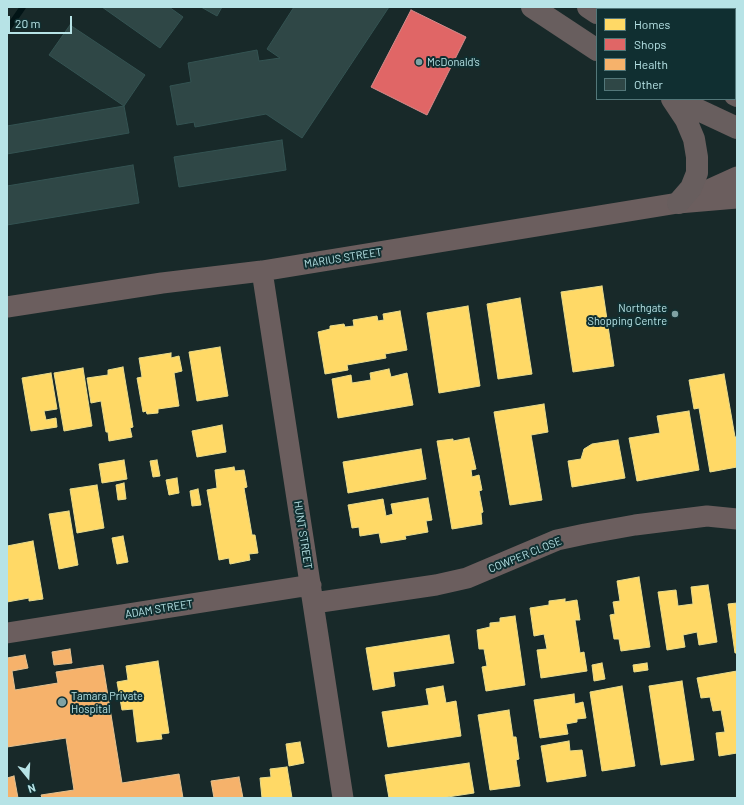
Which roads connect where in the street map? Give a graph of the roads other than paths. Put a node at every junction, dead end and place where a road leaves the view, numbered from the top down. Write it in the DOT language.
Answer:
graph roads {
  1 [pos="532,7"];
  2 [pos="596,49"];
  3 [pos="674,100"];
  4 [pos="675,100"];
  5 [pos="737,128"];
  6 [pos="737,177"];
  7 [pos="737,198"];
  8 [pos="678,203"];
  9 [pos="262,271"];
  10 [pos="7,307"];
  11 [pos="737,519"];
  12 [pos="312,594"];
  13 [pos="7,633"];
  14 [pos="343,798"];
  1 -- 2 [label="main road"];
  3 -- 8 [label="main road"];
  4 -- 5 [label="main road"];
  6 -- 8 [label="street, MARIUS STREET"];
  7 -- 8 [label="street, MARIUS STREET"];
  8 -- 9 [label="street, MARIUS STREET"];
  9 -- 10 [label="street, MARIUS STREET"];
  9 -- 12 [label="street, HUNT STREET"];
  11 -- 12 [label="street, COWPER CLOSE"];
  12 -- 13 [label="street, ADAM STREET"];
  12 -- 14 [label="street, HUNT STREET"];
}
